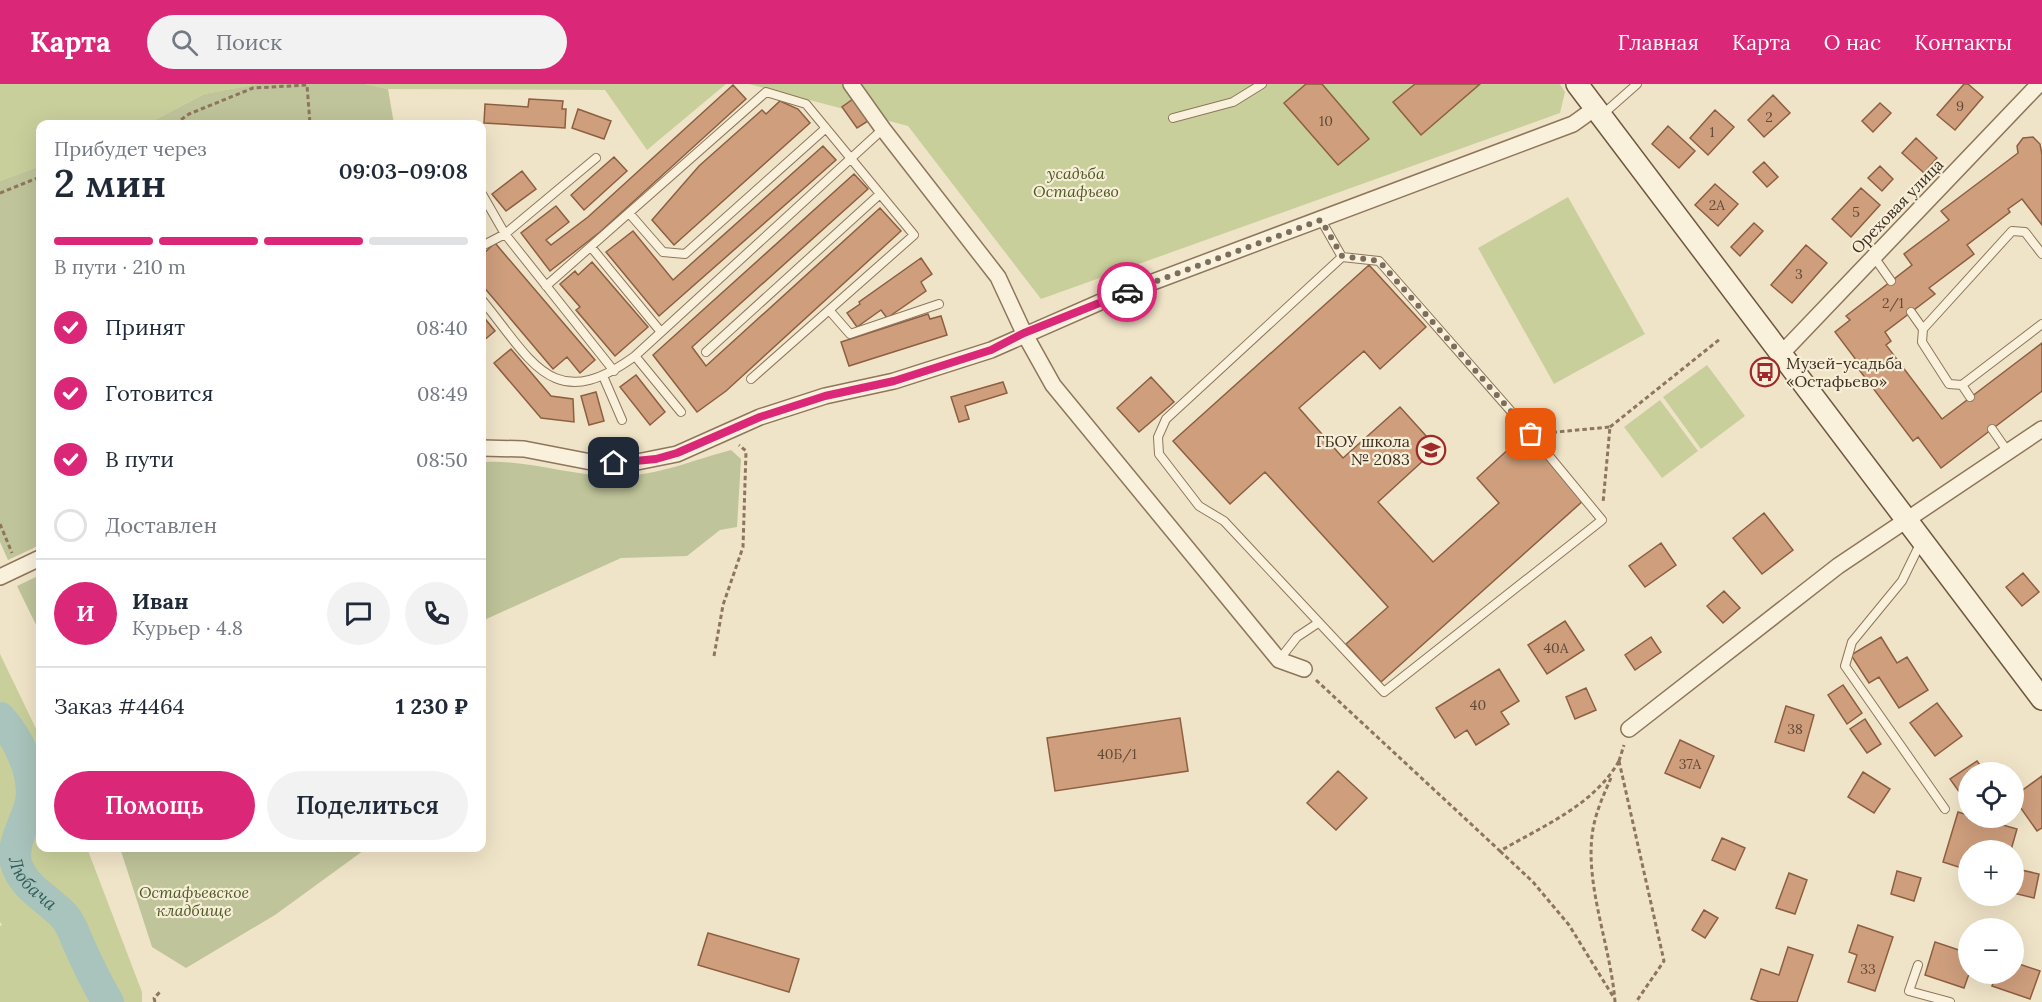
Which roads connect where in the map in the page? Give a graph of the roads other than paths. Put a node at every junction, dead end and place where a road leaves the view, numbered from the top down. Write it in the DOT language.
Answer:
graph roads {
  1 [pos="851,84"];
  2 [pos="1262,84"];
  3 [pos="1577,84"];
  4 [pos="1637,84"];
  5 [pos="2039,84"];
  6 [pos="1597,113"];
  7 [pos="1173,118"];
  8 [pos="826,128"];
  9 [pos="883,129"];
  10 [pos="596,158"];
  11 [pos="851,158"];
  12 [pos="880,194"];
  13 [pos="486,201"];
  14 [pos="629,213"];
  15 [pos="1321,220"];
  16 [pos="505,234"];
  17 [pos="486,244"];
  18 [pos="591,247"];
  19 [pos="2042,254"];
  20 [pos="1342,256"];
  21 [pos="1874,256"];
  22 [pos="1891,281"];
  23 [pos="546,286"];
  24 [pos="939,304"];
  25 [pos="486,305"];
  26 [pos="829,310"];
  27 [pos="1911,312"];
  28 [pos="2042,324"];
  29 [pos="1923,329"];
  30 [pos="661,332"];
  31 [pos="1024,333"];
  32 [pos="706,352"];
  33 [pos="1782,353"];
  34 [pos="635,356"];
  35 [pos="614,371"];
  36 [pos="603,376"];
  37 [pos="751,379"];
  38 [pos="1962,385"];
  39 [pos="1970,397"];
  40 [pos="681,412"];
  41 [pos="622,420"];
  42 [pos="1992,429"];
  43 [pos="2042,429"];
  44 [pos="486,448"];
  45 [pos="2008,452"];
  46 [pos="1906,522"];
  47 [pos="1922,542"];
  48 [pos="36,560"];
  49 [pos="0,577"];
  50 [pos="1318,623"];
  51 [pos="1279,660"];
  52 [pos="1304,669"];
  53 [pos="2042,699"];
  54 [pos="1629,729"];
  55 [pos="1945,808"];
  56 [pos="1918,965"];
  57 [pos="1950,1002"];
  1 -- 9 [label="street"];
  2 -- 7 [label="lane"];
  3 -- 6 [label="street"];
  4 -- 6 [label="lane"];
  5 -- 21 [label="street, Ореховая улица"];
  6 -- 15 [label="street"];
  6 -- 33 [label="street"];
  8 -- 11 [label="lane"];
  8 -- 14 [label="lane"];
  8 -- 14 [label="lane"];
  9 -- 11 [label="lane"];
  9 -- 31 [label="street"];
  10 -- 16 [label="lane"];
  11 -- 12 [label="lane"];
  11 -- 30 [label="lane"];
  12 -- 26 [label="lane"];
  12 -- 32 [label="lane"];
  13 -- 16 [label="lane"];
  14 -- 18 [label="lane"];
  15 -- 20 [label="lane"];
  15 -- 31 [label="street"];
  16 -- 17 [label="lane"];
  16 -- 23 [label="lane"];
  18 -- 23 [label="lane"];
  18 -- 30 [label="lane"];
  19 -- 29 [label="lane"];
  20 -- 50 [label="lane"];
  20 -- 50 [label="lane"];
  21 -- 22 [label="lane"];
  21 -- 33 [label="street, Ореховая улица"];
  23 -- 35 [label="lane"];
  24 -- 26 [label="lane"];
  25 -- 36 [label="lane"];
  26 -- 37 [label="lane"];
  27 -- 29 [label="lane"];
  28 -- 38 [label="lane"];
  29 -- 38 [label="lane"];
  30 -- 34 [label="lane"];
  31 -- 44 [label="street"];
  31 -- 51 [label="street"];
  33 -- 46 [label="street"];
  34 -- 35 [label="lane"];
  34 -- 40 [label="lane"];
  35 -- 36 [label="lane"];
  36 -- 41 [label="lane"];
  38 -- 39 [label="lane"];
  42 -- 45 [label="lane"];
  43 -- 45 [label="street"];
  45 -- 46 [label="street"];
  46 -- 47 [label="street"];
  46 -- 54 [label="street"];
  47 -- 53 [label="street"];
  47 -- 55 [label="lane"];
  48 -- 49 [label="street"];
  50 -- 51 [label="lane"];
  51 -- 52 [label="street"];
  56 -- 57 [label="lane"];
}
